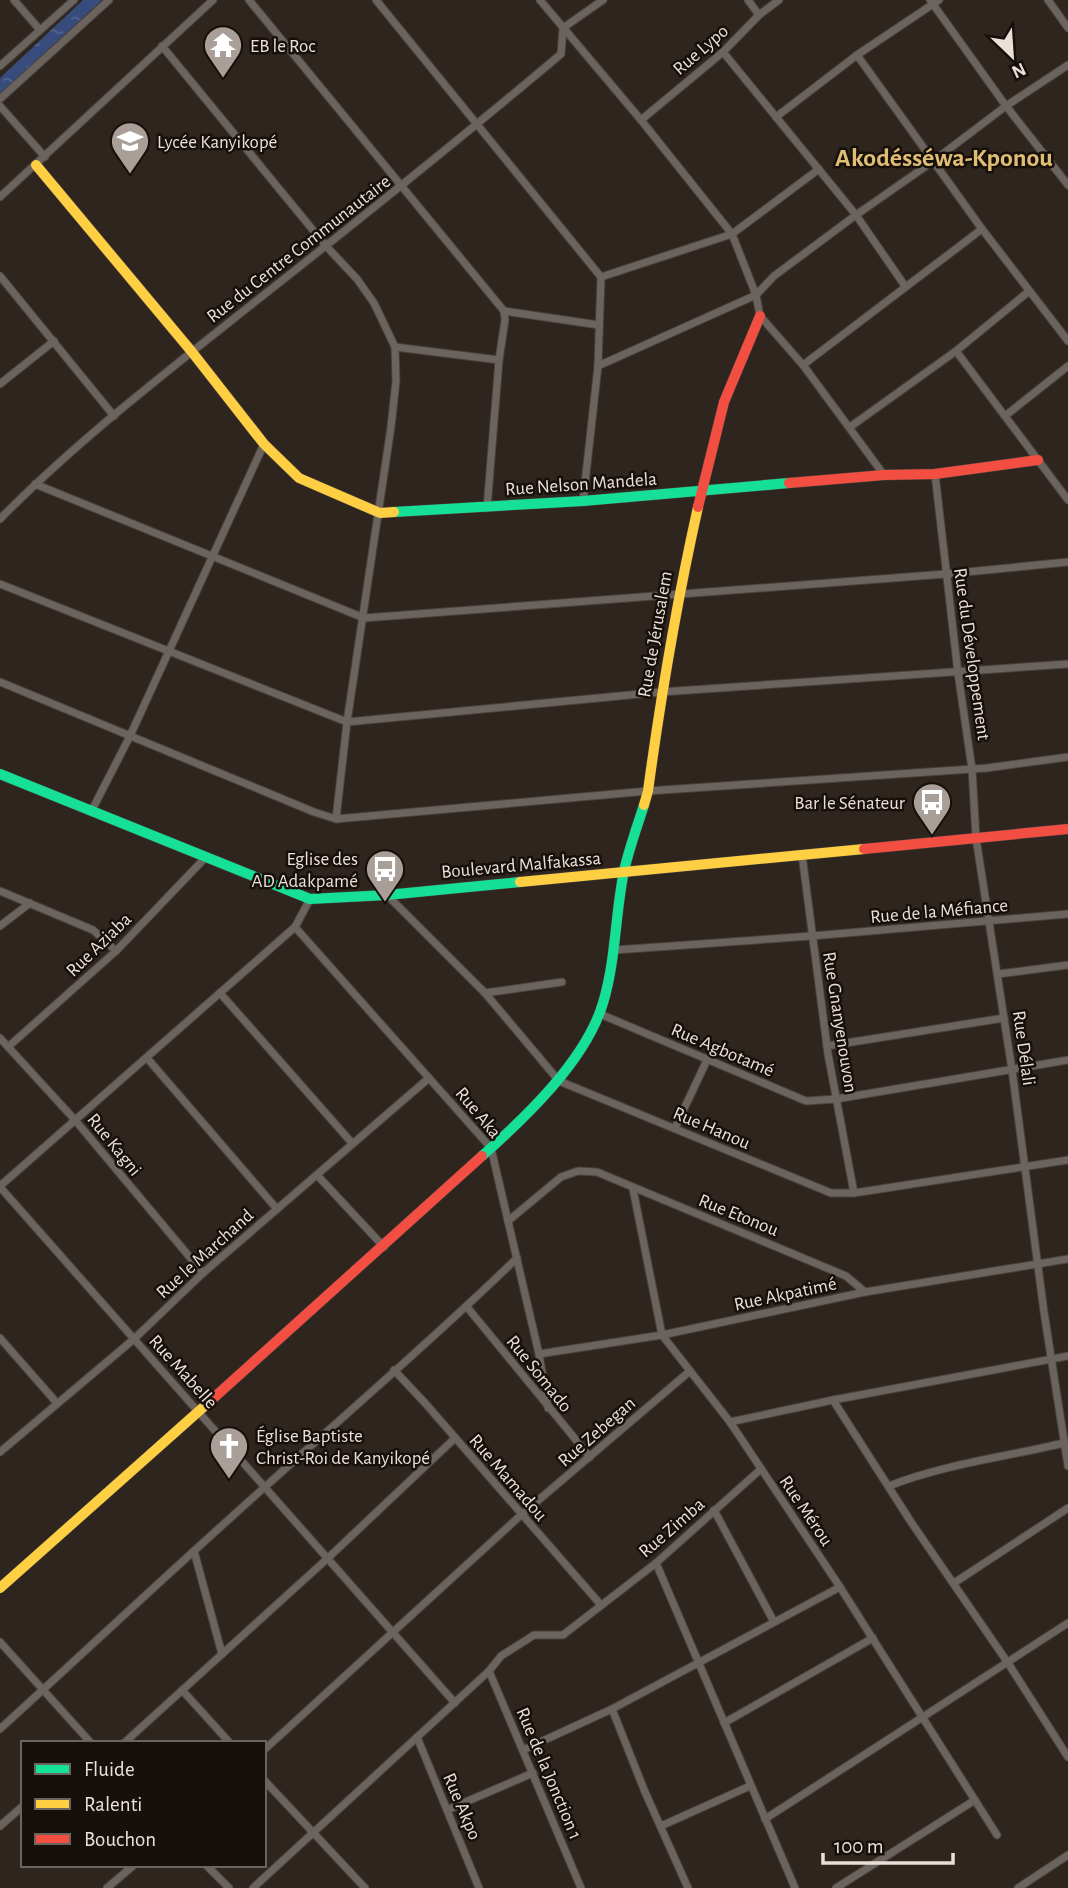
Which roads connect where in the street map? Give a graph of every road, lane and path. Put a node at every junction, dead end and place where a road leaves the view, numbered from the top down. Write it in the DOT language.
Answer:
graph roads {
  1 [pos="14,0"];
  2 [pos="74,0"];
  3 [pos="109,0"];
  4 [pos="213,0"];
  5 [pos="249,0"];
  6 [pos="376,0"];
  7 [pos="540,0"];
  8 [pos="603,0"];
  9 [pos="748,0"];
  10 [pos="779,0"];
  11 [pos="1048,0"];
  12 [pos="934,1"];
  13 [pos="759,15"];
  14 [pos="563,28"];
  15 [pos="1068,28"];
  16 [pos="40,30"];
  17 [pos="162,46"];
  18 [pos="723,52"];
  19 [pos="857,55"];
  20 [pos="1068,65"];
  21 [pos="0,66"];
  22 [pos="0,99"];
  23 [pos="0,106"];
  24 [pos="1006,106"];
  25 [pos="776,117"];
  26 [pos="641,120"];
  27 [pos="478,125"];
  28 [pos="45,157"];
  29 [pos="932,162"];
  30 [pos="36,165"];
  31 [pos="819,169"];
  32 [pos="1068,185"];
  33 [pos="402,186"];
  34 [pos="0,197"];
  35 [pos="856,215"];
  36 [pos="982,229"];
  37 [pos="732,234"];
  38 [pos="326,246"];
  39 [pos="0,276"];
  40 [pos="601,276"];
  41 [pos="905,286"];
  42 [pos="1028,292"];
  43 [pos="756,295"];
  44 [pos="503,311"];
  45 [pos="760,316"];
  46 [pos="599,325"];
  47 [pos="54,341"];
  48 [pos="1068,341"];
  49 [pos="395,347"];
  50 [pos="956,351"];
  51 [pos="192,352"];
  52 [pos="499,360"];
  53 [pos="803,365"];
  54 [pos="598,366"];
  55 [pos="1068,366"];
  56 [pos="0,384"];
  57 [pos="114,416"];
  58 [pos="1005,416"];
  59 [pos="850,427"];
  60 [pos="264,444"];
  61 [pos="1038,460"];
  62 [pos="935,474"];
  63 [pos="884,475"];
  64 [pos="35,484"];
  65 [pos="701,492"];
  66 [pos="1068,500"];
  67 [pos="583,501"];
  68 [pos="487,508"];
  69 [pos="380,513"];
  70 [pos="0,519"];
  71 [pos="211,556"];
  72 [pos="1068,562"];
  73 [pos="946,574"];
  74 [pos="0,584"];
  75 [pos="678,595"];
  76 [pos="364,618"];
  77 [pos="169,651"];
  78 [pos="1068,664"];
  79 [pos="958,673"];
  80 [pos="0,682"];
  81 [pos="661,692"];
  82 [pos="347,722"];
  83 [pos="130,736"];
  84 [pos="1068,757"];
  85 [pos="972,769"];
  86 [pos="0,774"];
  87 [pos="648,791"];
  88 [pos="92,812"];
  89 [pos="337,819"];
  90 [pos="1068,829"];
  91 [pos="976,838"];
  92 [pos="802,855"];
  93 [pos="205,858"];
  94 [pos="624,872"];
  95 [pos="0,891"];
  96 [pos="387,895"];
  97 [pos="310,899"];
  98 [pos="30,903"];
  99 [pos="1068,914"];
  100 [pos="989,922"];
  101 [pos="0,926"];
  102 [pos="295,926"];
  103 [pos="812,936"];
  104 [pos="615,950"];
  105 [pos="116,951"];
  106 [pos="1068,965"];
  107 [pos="998,974"];
  108 [pos="562,982"];
  109 [pos="220,993"];
  110 [pos="485,993"];
  111 [pos="600,1014"];
  112 [pos="1004,1018"];
  113 [pos="0,1038"];
  114 [pos="827,1046"];
  115 [pos="8,1047"];
  116 [pos="147,1058"];
  117 [pos="707,1060"];
  118 [pos="1068,1060"];
  119 [pos="1013,1070"];
  120 [pos="429,1078"];
  121 [pos="559,1081"];
  122 [pos="836,1100"];
  123 [pos="75,1120"];
  124 [pos="675,1128"];
  125 [pos="352,1143"];
  126 [pos="491,1149"];
  127 [pos="1068,1160"];
  128 [pos="1025,1168"];
  129 [pos="317,1175"];
  130 [pos="0,1186"];
  131 [pos="633,1189"];
  132 [pos="853,1193"];
  133 [pos="277,1209"];
  134 [pos="508,1222"];
  135 [pos="384,1247"];
  136 [pos="517,1258"];
  137 [pos="1068,1259"];
  138 [pos="1038,1264"];
  139 [pos="203,1273"];
  140 [pos="865,1292"];
  141 [pos="467,1307"];
  142 [pos="662,1335"];
  143 [pos="0,1338"];
  144 [pos="134,1339"];
  145 [pos="539,1354"];
  146 [pos="1068,1356"];
  147 [pos="1052,1359"];
  148 [pos="394,1370"];
  149 [pos="690,1371"];
  150 [pos="833,1400"];
  151 [pos="56,1402"];
  152 [pos="548,1408"];
  153 [pos="199,1411"];
  154 [pos="730,1422"];
  155 [pos="454,1439"];
  156 [pos="1064,1443"];
  157 [pos="0,1452"];
  158 [pos="590,1457"];
  159 [pos="1068,1466"];
  160 [pos="761,1469"];
  161 [pos="889,1486"];
  162 [pos="264,1487"];
  163 [pos="1068,1508"];
  164 [pos="714,1510"];
  165 [pos="521,1516"];
  166 [pos="194,1551"];
  167 [pos="328,1558"];
  168 [pos="656,1563"];
  169 [pos="954,1583"];
  170 [pos="840,1587"];
  171 [pos="0,1588"];
  172 [pos="601,1605"];
  173 [pos="774,1622"];
  174 [pos="1068,1623"];
  175 [pos="392,1632"];
  176 [pos="873,1638"];
  177 [pos="0,1642"];
  178 [pos="222,1654"];
  179 [pos="699,1663"];
  180 [pos="1008,1663"];
  181 [pos="489,1671"];
  182 [pos="44,1689"];
  183 [pos="182,1690"];
  184 [pos="454,1703"];
  185 [pos="612,1709"];
  186 [pos="923,1717"];
  187 [pos="724,1723"];
  188 [pos="0,1729"];
  189 [pos="417,1737"];
  190 [pos="1068,1740"];
  191 [pos="89,1741"];
  192 [pos="126,1741"];
  193 [pos="228,1741"];
  194 [pos="1060,1745"];
  195 [pos="266,1747"];
  196 [pos="523,1750"];
  197 [pos="1068,1757"];
  198 [pos="533,1773"];
  199 [pos="266,1782"];
  200 [pos="750,1786"];
  201 [pos="975,1800"];
  202 [pos="21,1808"];
  203 [pos="447,1810"];
  204 [pos="765,1819"];
  205 [pos="0,1826"];
  206 [pos="661,1826"];
  207 [pos="315,1832"];
  208 [pos="997,1835"];
  209 [pos="1068,1855"];
  210 [pos="132,1867"];
  211 [pos="208,1867"];
  212 [pos="107,1888"];
  213 [pos="229,1888"];
  214 [pos="253,1888"];
  215 [pos="365,1888"];
  216 [pos="479,1888"];
  217 [pos="581,1888"];
  218 [pos="688,1888"];
  219 [pos="795,1888"];
  220 [pos="836,1888"];
  221 [pos="1018,1888"];
  1 -- 16 [label="street"];
  2 -- 16 [label="street"];
  3 -- 22 [label="street"];
  4 -- 17 [label="street"];
  5 -- 33 [label="street"];
  6 -- 27 [label="street"];
  7 -- 14 [label="street"];
  8 -- 14 [label="street"];
  9 -- 13 [label="street"];
  10 -- 13 [label="street, Rue Lypo"];
  11 -- 15 [label="street"];
  12 -- 19 [label="street"];
  12 -- 24 [label="street"];
  13 -- 18 [label="street, Rue Lypo"];
  14 -- 26 [label="street"];
  14 -- 27 [label="street, Rue du Centre Communautaire"];
  16 -- 21 [label="street"];
  17 -- 28 [label="street"];
  17 -- 38 [label="street"];
  18 -- 25 [label="street"];
  18 -- 26 [label="street, Rue Lypo"];
  19 -- 25 [label="street"];
  19 -- 29 [label="street"];
  20 -- 24 [label="street"];
  23 -- 28 [label="street"];
  24 -- 29 [label="street"];
  24 -- 32 [label="street"];
  25 -- 31 [label="street"];
  26 -- 37 [label="street"];
  27 -- 33 [label="street, Rue du Centre Communautaire"];
  27 -- 40 [label="street"];
  28 -- 30 [label="street"];
  29 -- 35 [label="street"];
  29 -- 36 [label="street"];
  30 -- 34 [label="street"];
  30 -- 51 [label="street, Rue Nelson Mandela"];
  31 -- 35 [label="street"];
  31 -- 37 [label="street"];
  33 -- 38 [label="street, Rue du Centre Communautaire"];
  33 -- 44 [label="street"];
  35 -- 41 [label="street"];
  35 -- 43 [label="street"];
  36 -- 41 [label="street"];
  36 -- 42 [label="street"];
  37 -- 40 [label="street"];
  37 -- 43 [label="street"];
  38 -- 49 [label="street"];
  38 -- 51 [label="street, Rue du Centre Communautaire"];
  39 -- 47 [label="street"];
  40 -- 46 [label="street"];
  41 -- 53 [label="street"];
  42 -- 48 [label="street"];
  42 -- 50 [label="street"];
  43 -- 45 [label="street"];
  43 -- 54 [label="street"];
  44 -- 46 [label="street"];
  44 -- 52 [label="street"];
  45 -- 53 [label="street"];
  45 -- 65 [label="street, Rue de Jérusalem"];
  46 -- 54 [label="street"];
  47 -- 56 [label="street"];
  47 -- 57 [label="street"];
  49 -- 52 [label="street"];
  49 -- 69 [label="street"];
  50 -- 58 [label="street"];
  50 -- 59 [label="street"];
  51 -- 57 [label="street, Rue du Centre Communautaire"];
  51 -- 60 [label="street, Rue Nelson Mandela"];
  52 -- 68 [label="street"];
  53 -- 59 [label="street"];
  54 -- 67 [label="street"];
  55 -- 58 [label="street"];
  57 -- 64 [label="street, Rue du Centre Communautaire"];
  58 -- 61 [label="street"];
  59 -- 63 [label="street"];
  60 -- 69 [label="street, Rue Nelson Mandela"];
  60 -- 71 [label="street"];
  61 -- 62 [label="street, Rue Nelson Mandela"];
  61 -- 66 [label="street"];
  62 -- 63 [label="street, Rue Nelson Mandela"];
  62 -- 73 [label="street, Rue du Développement"];
  63 -- 65 [label="street, Rue Nelson Mandela"];
  64 -- 70 [label="street, Rue du Centre Communautaire"];
  64 -- 71 [label="street"];
  65 -- 67 [label="street, Rue Nelson Mandela"];
  65 -- 75 [label="street, Rue de Jérusalem"];
  67 -- 68 [label="street, Rue Nelson Mandela"];
  68 -- 69 [label="street, Rue Nelson Mandela"];
  69 -- 76 [label="street"];
  71 -- 76 [label="street"];
  71 -- 77 [label="street"];
  72 -- 73 [label="street"];
  73 -- 75 [label="street"];
  73 -- 79 [label="street, Rue du Développement"];
  74 -- 77 [label="street"];
  75 -- 76 [label="street"];
  75 -- 81 [label="street, Rue de Jérusalem"];
  76 -- 82 [label="street"];
  77 -- 82 [label="street"];
  77 -- 83 [label="street"];
  78 -- 79 [label="street"];
  79 -- 81 [label="street"];
  79 -- 85 [label="street, Rue du Développement"];
  80 -- 83 [label="street"];
  81 -- 82 [label="street"];
  81 -- 87 [label="street, Rue de Jérusalem"];
  82 -- 89 [label="street"];
  83 -- 88 [label="street"];
  83 -- 89 [label="street"];
  84 -- 85 [label="street"];
  85 -- 87 [label="street"];
  85 -- 91 [label="street, Rue du Développement"];
  86 -- 88 [label="street, Boulevard Malfakassa"];
  87 -- 89 [label="street"];
  87 -- 94 [label="street, Rue de Jérusalem"];
  88 -- 93 [label="street, Boulevard Malfakassa"];
  90 -- 91 [label="street, Boulevard Malfakassa"];
  91 -- 92 [label="street, Boulevard Malfakassa"];
  91 -- 100 [label="street, Rue Délali"];
  92 -- 94 [label="street, Boulevard Malfakassa"];
  92 -- 103 [label="street, Rue Gnanyenouvon"];
  93 -- 97 [label="street, Boulevard Malfakassa"];
  93 -- 105 [label="street, Rue Aziaba"];
  94 -- 96 [label="street, Boulevard Malfakassa"];
  94 -- 104 [label="street, Rue de Jérusalem"];
  95 -- 98 [label="street"];
  96 -- 97 [label="street, Boulevard Malfakassa"];
  96 -- 110 [label="street"];
  97 -- 102 [label="street"];
  98 -- 101 [label="street"];
  98 -- 105 [label="street"];
  99 -- 100 [label="street, Rue de la Méfiance"];
  100 -- 103 [label="street, Rue de la Méfiance"];
  100 -- 107 [label="street, Rue Délali"];
  102 -- 109 [label="street"];
  102 -- 120 [label="street, Rue Aka"];
  103 -- 104 [label="street, Rue de la Méfiance"];
  103 -- 114 [label="street, Rue Gnanyenouvon"];
  104 -- 111 [label="street, Rue de Jérusalem"];
  105 -- 115 [label="street, Rue Aziaba"];
  106 -- 107 [label="street"];
  107 -- 112 [label="street, Rue Délali"];
  108 -- 110 [label="street"];
  109 -- 116 [label="street"];
  109 -- 125 [label="street"];
  110 -- 121 [label="street"];
  111 -- 117 [label="street, Rue Agbotamé"];
  111 -- 121 [label="street, Rue de Jérusalem"];
  112 -- 114 [label="street"];
  112 -- 119 [label="street, Rue Délali"];
  113 -- 115 [label="street, Rue Kagni"];
  114 -- 122 [label="street, Rue Gnanyenouvon"];
  115 -- 123 [label="street, Rue Kagni"];
  116 -- 123 [label="street"];
  116 -- 133 [label="street"];
  117 -- 122 [label="street, Rue Agbotamé"];
  117 -- 124 [label="street"];
  118 -- 119 [label="street, Rue Agbotamé"];
  119 -- 122 [label="street, Rue Agbotamé"];
  119 -- 128 [label="street, Rue Délali"];
  120 -- 125 [label="street, Rue le Marchand"];
  120 -- 126 [label="street, Rue Aka"];
  121 -- 124 [label="street, Rue Hanou"];
  121 -- 126 [label="street, Rue de Jérusalem"];
  122 -- 132 [label="street, Rue Gnanyenouvon"];
  123 -- 130 [label="street"];
  123 -- 139 [label="street, Rue Kagni"];
  124 -- 132 [label="street, Rue Hanou"];
  125 -- 129 [label="street, Rue le Marchand"];
  126 -- 134 [label="street, Rue Aka"];
  126 -- 135 [label="street, Rue de Jérusalem"];
  127 -- 128 [label="street"];
  128 -- 132 [label="street, Rue Hanou"];
  128 -- 138 [label="street, Rue Délali"];
  129 -- 133 [label="street, Rue le Marchand"];
  129 -- 135 [label="street"];
  130 -- 144 [label="street, Rue Mabelle"];
  131 -- 134 [label="street, Rue Etonou"];
  131 -- 140 [label="street, Rue Etonou"];
  131 -- 142 [label="street, Rue Mérou"];
  133 -- 139 [label="street, Rue le Marchand"];
  134 -- 136 [label="street, Rue Aka"];
  135 -- 153 [label="street, Rue de Jérusalem"];
  136 -- 141 [label="street"];
  136 -- 145 [label="street, Rue Aka"];
  137 -- 138 [label="street, Rue Akpatimé"];
  138 -- 140 [label="street, Rue Akpatimé"];
  138 -- 147 [label="street, Rue Délali"];
  139 -- 144 [label="street, Rue le Marchand"];
  140 -- 142 [label="street, Rue Akpatimé"];
  141 -- 148 [label="street"];
  141 -- 152 [label="street, Rue Somado"];
  142 -- 145 [label="street, Rue Akpatimé"];
  142 -- 149 [label="street, Rue Mérou"];
  143 -- 151 [label="street"];
  144 -- 151 [label="street, Rue le Marchand"];
  144 -- 153 [label="street, Rue Mabelle"];
  145 -- 152 [label="street, Rue Aka"];
  146 -- 147 [label="street"];
  147 -- 150 [label="street"];
  147 -- 156 [label="street, Rue Délali"];
  148 -- 155 [label="street, Rue Mamadou"];
  148 -- 162 [label="street"];
  149 -- 154 [label="street, Rue Mérou"];
  149 -- 158 [label="street, Rue Zebegan"];
  150 -- 154 [label="street"];
  150 -- 161 [label="street"];
  151 -- 157 [label="street, Rue le Marchand"];
  152 -- 158 [label="street, Rue Somado"];
  153 -- 162 [label="street, Rue Mabelle"];
  153 -- 171 [label="street, Rue de Jérusalem"];
  154 -- 160 [label="street, Rue Mérou"];
  155 -- 165 [label="street, Rue Mamadou"];
  155 -- 167 [label="street"];
  156 -- 159 [label="street, Rue Délali"];
  156 -- 161 [label="street"];
  158 -- 165 [label="street, Rue Zebegan"];
  160 -- 164 [label="street, Rue Zimba"];
  160 -- 170 [label="street, Rue Mérou"];
  161 -- 169 [label="street"];
  162 -- 166 [label="street"];
  162 -- 167 [label="street, Rue Mabelle"];
  163 -- 169 [label="street"];
  164 -- 168 [label="street, Rue Zimba"];
  164 -- 173 [label="street"];
  165 -- 172 [label="street, Rue Mamadou"];
  165 -- 175 [label="street, Rue Zebegan"];
  166 -- 178 [label="street"];
  166 -- 182 [label="street"];
  167 -- 175 [label="street, Rue Mabelle"];
  167 -- 178 [label="street"];
  168 -- 172 [label="street, Rue Zimba"];
  168 -- 179 [label="street"];
  169 -- 180 [label="street"];
  170 -- 173 [label="street"];
  170 -- 176 [label="street, Rue Mérou"];
  172 -- 181 [label="street, Rue Zimba"];
  173 -- 179 [label="street"];
  174 -- 180 [label="street"];
  175 -- 184 [label="street, Rue Mabelle"];
  175 -- 195 [label="street, Rue Zebegan"];
  176 -- 186 [label="street, Rue Mérou"];
  176 -- 187 [label="street"];
  177 -- 182 [label="street"];
  178 -- 183 [label="street"];
  179 -- 185 [label="street"];
  179 -- 187 [label="street"];
  180 -- 186 [label="street"];
  180 -- 194 [label="street"];
  181 -- 184 [label="street, Rue Zimba"];
  181 -- 196 [label="street, Rue de la Jonction 1"];
  182 -- 188 [label="street"];
  182 -- 191 [label="street"];
  183 -- 192 [label="street"];
  183 -- 193 [label="street"];
  184 -- 189 [label="street, Rue Zimba"];
  185 -- 196 [label="street"];
  185 -- 206 [label="street"];
  186 -- 201 [label="street, Rue Mérou"];
  186 -- 204 [label="street"];
  187 -- 200 [label="street"];
  189 -- 203 [label="street, Rue Akpo"];
  189 -- 207 [label="street, Rue Zimba"];
  190 -- 194 [label="street"];
  194 -- 197 [label="street"];
  196 -- 198 [label="street, Rue de la Jonction 1"];
  198 -- 203 [label="street"];
  198 -- 217 [label="street, Rue de la Jonction 1"];
  199 -- 207 [label="street"];
  200 -- 204 [label="street"];
  200 -- 206 [label="street"];
  201 -- 208 [label="street, Rue Mérou"];
  201 -- 220 [label="street"];
  202 -- 205 [label="street"];
  203 -- 216 [label="street, Rue Akpo"];
  204 -- 219 [label="street"];
  206 -- 218 [label="street"];
  207 -- 214 [label="street, Rue Zimba"];
  207 -- 215 [label="street"];
  209 -- 221 [label="street"];
  210 -- 212 [label="street"];
  211 -- 213 [label="street"];
}
